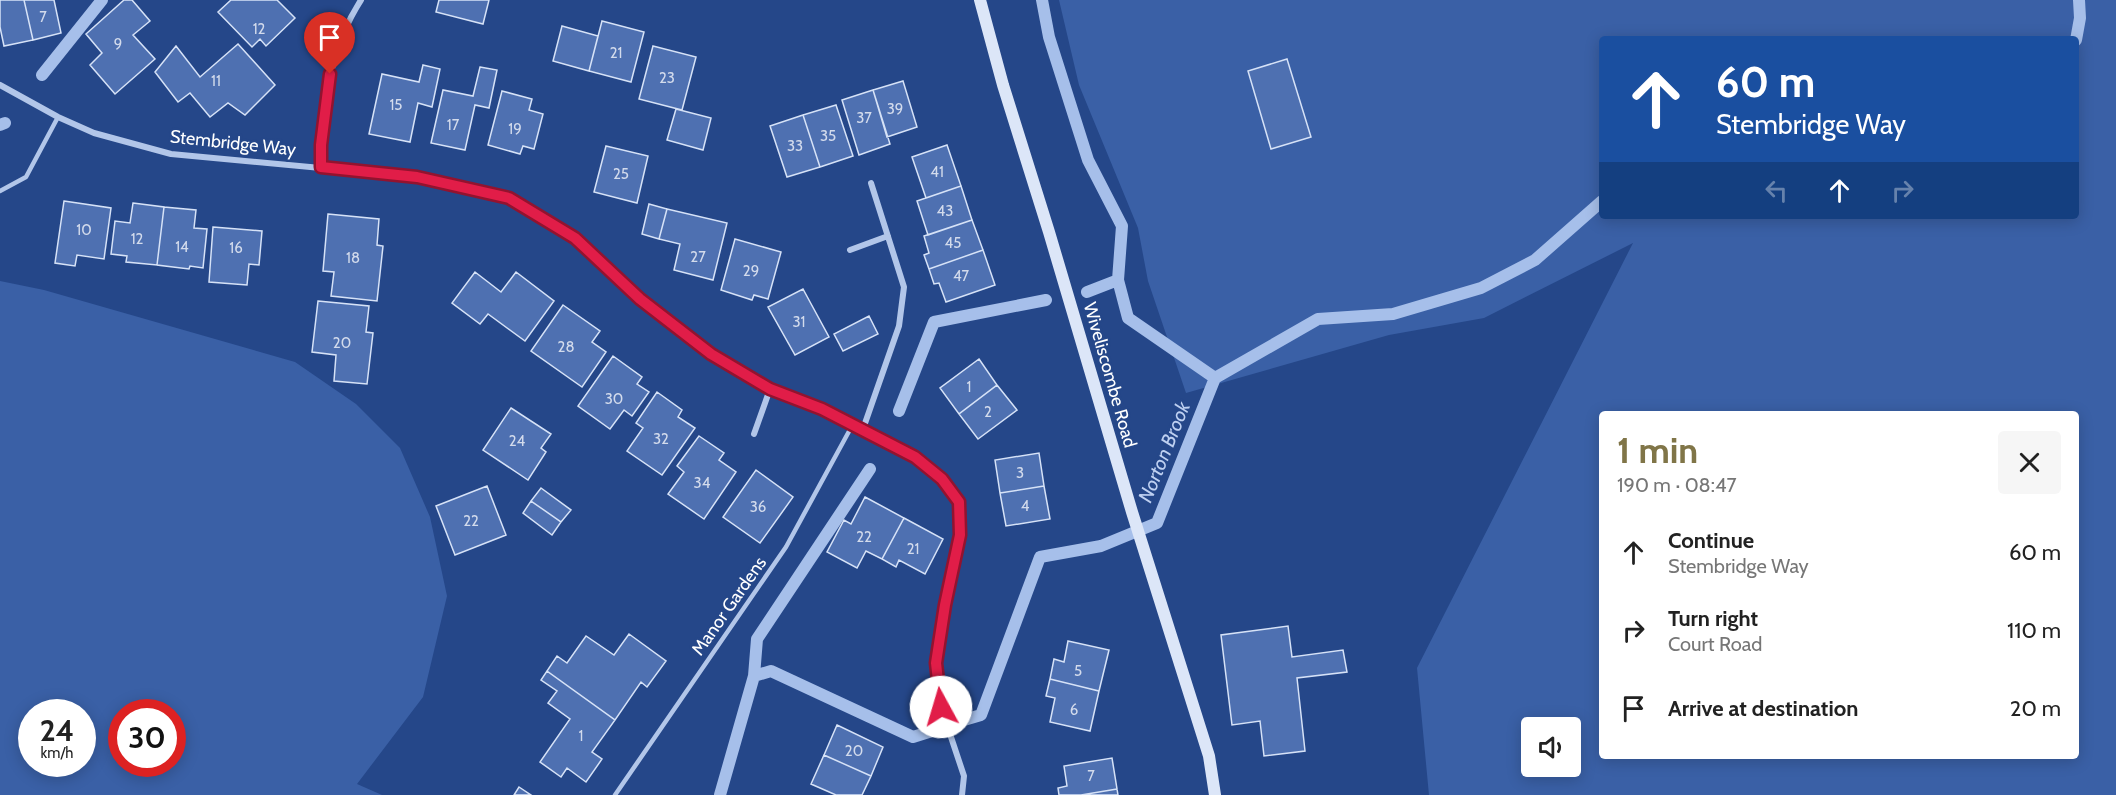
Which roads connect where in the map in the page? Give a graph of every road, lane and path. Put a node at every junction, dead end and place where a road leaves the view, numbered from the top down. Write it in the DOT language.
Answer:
graph roads {
  1 [pos="361,0"];
  2 [pos="980,0"];
  3 [pos="0,85"];
  4 [pos="58,117"];
  5 [pos="321,167"];
  6 [pos="871,183"];
  7 [pos="0,191"];
  8 [pos="888,236"];
  9 [pos="850,250"];
  10 [pos="770,389"];
  11 [pos="853,424"];
  12 [pos="863,429"];
  13 [pos="754,434"];
  14 [pos="615,795"];
  15 [pos="962,795"];
  16 [pos="1215,795"];
  1 -- 5 [label="street"];
  2 -- 16 [label="main road, Wiveliscombe Road"];
  3 -- 4 [label="street, Stembridge Way"];
  4 -- 5 [label="street, Stembridge Way"];
  4 -- 7 [label="lane"];
  5 -- 10 [label="street, Stembridge Way"];
  6 -- 8 [label="street"];
  8 -- 9 [label="street"];
  8 -- 12 [label="street"];
  10 -- 11 [label="street, Stembridge Way"];
  10 -- 13 [label="street"];
  11 -- 12 [label="street, Stembridge Way"];
  11 -- 14 [label="lane, Manor Gardens"];
  12 -- 15 [label="street, Stembridge Way"];
}
